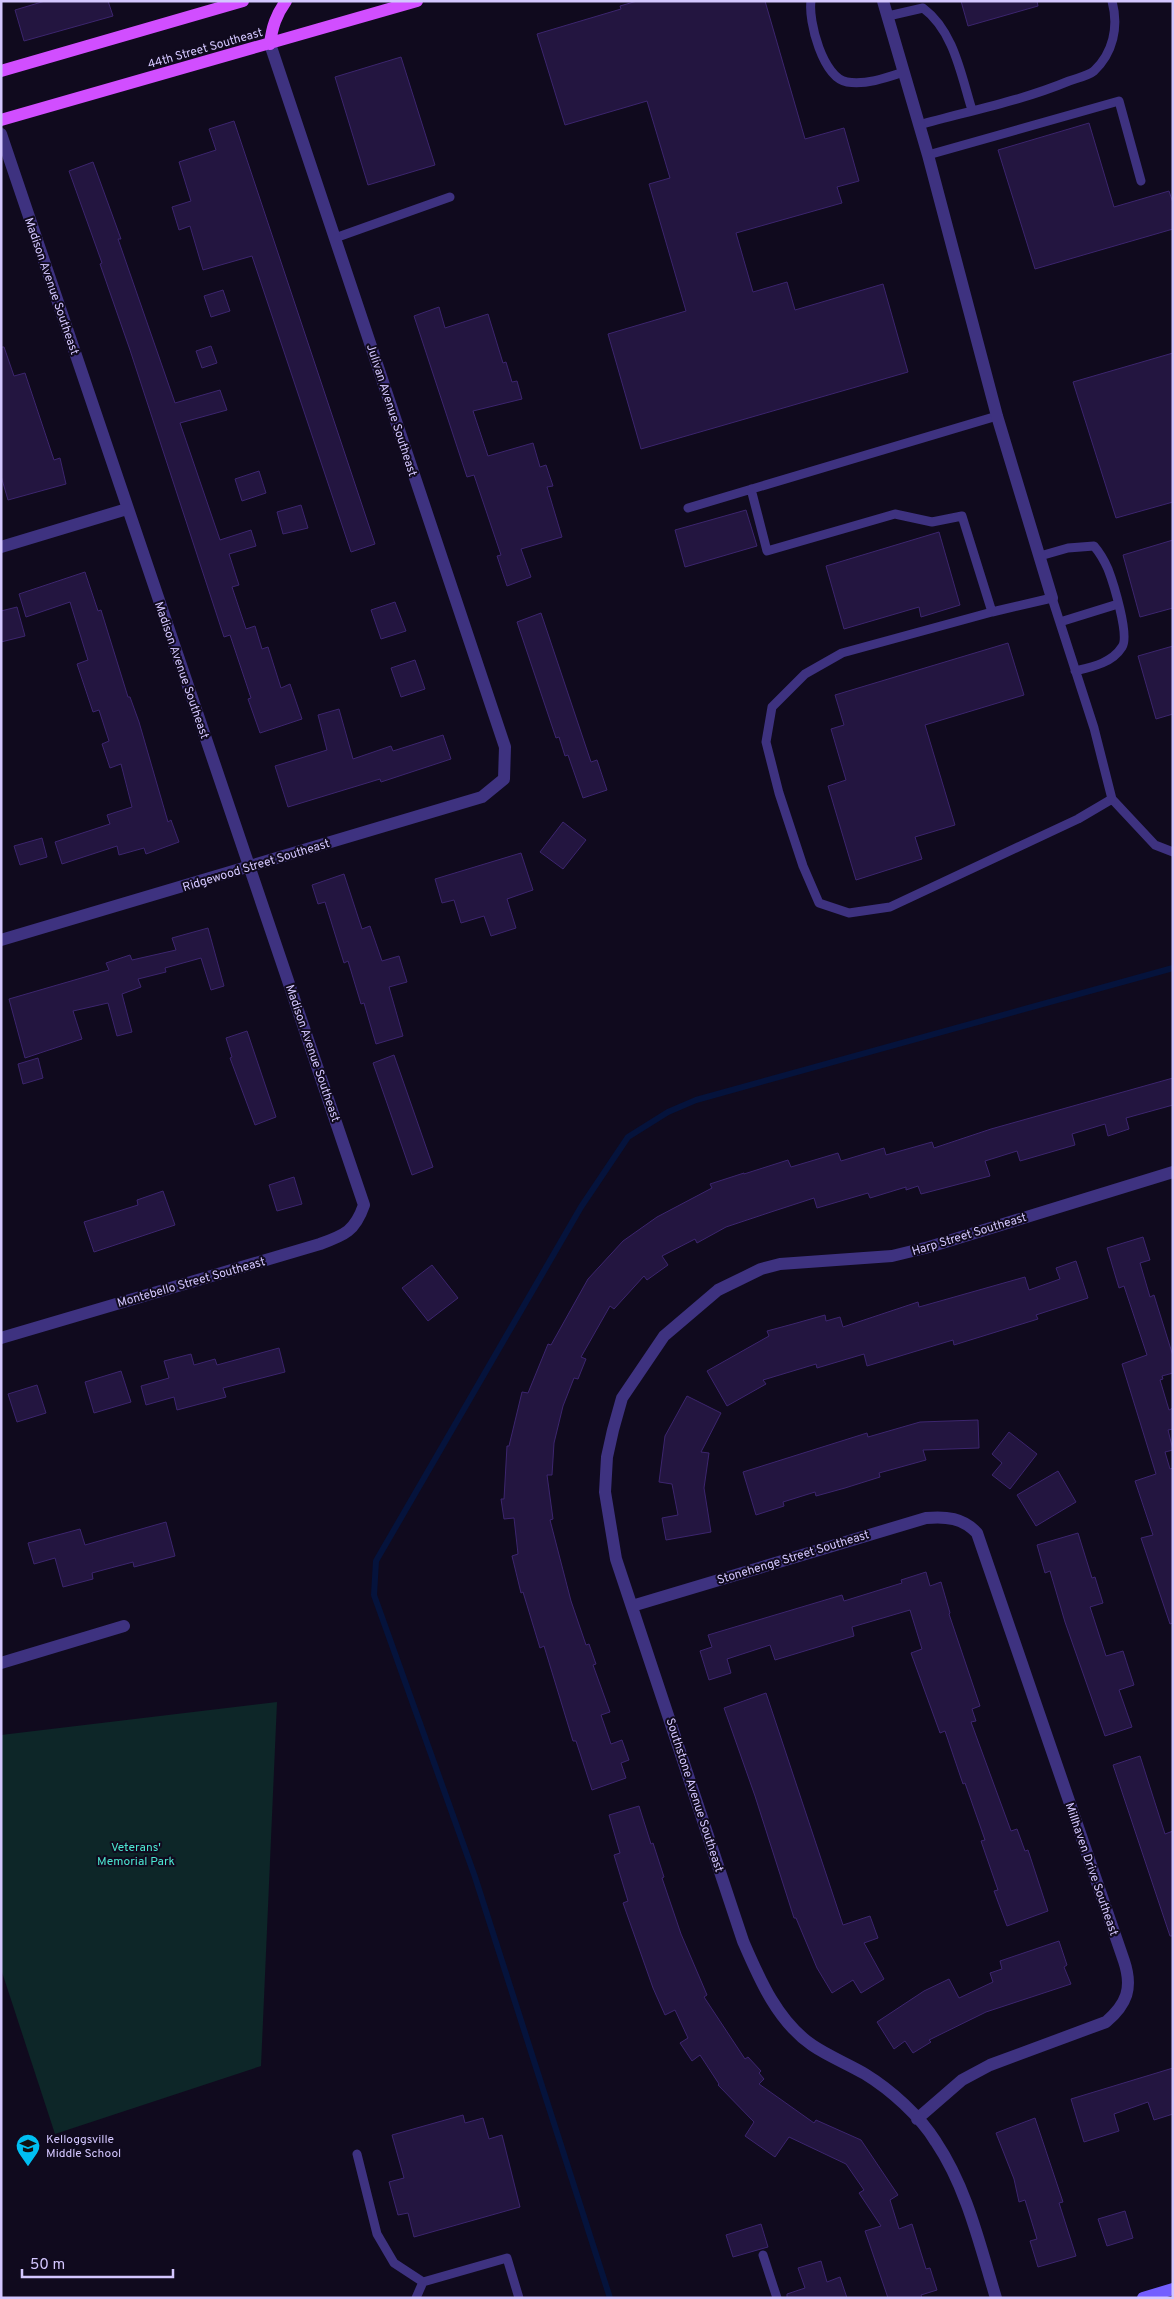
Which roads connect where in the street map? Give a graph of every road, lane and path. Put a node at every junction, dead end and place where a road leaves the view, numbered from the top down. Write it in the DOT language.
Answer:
graph roads {
  1 [pos="243,1"];
  2 [pos="286,1"];
  3 [pos="416,1"];
  4 [pos="811,1"];
  5 [pos="883,1"];
  6 [pos="1112,1"];
  7 [pos="888,16"];
  8 [pos="270,44"];
  9 [pos="1,71"];
  10 [pos="904,72"];
  11 [pos="972,110"];
  12 [pos="1,120"];
  13 [pos="919,125"];
  14 [pos="1,134"];
  15 [pos="928,155"];
  16 [pos="1141,181"];
  17 [pos="450,197"];
  18 [pos="335,238"];
  19 [pos="997,416"];
  20 [pos="751,488"];
  21 [pos="688,508"];
  22 [pos="127,509"];
  23 [pos="1,546"];
  24 [pos="1040,556"];
  25 [pos="1052,598"];
  26 [pos="1118,604"];
  27 [pos="992,612"];
  28 [pos="1060,622"];
  29 [pos="1075,671"];
  30 [pos="504,778"];
  31 [pos="1112,799"];
  32 [pos="1173,852"];
  33 [pos="250,867"];
  34 [pos="1,940"];
  35 [pos="1173,1172"];
  36 [pos="364,1205"];
  37 [pos="761,1270"];
  38 [pos="1,1338"];
  39 [pos="955,1518"];
  40 [pos="632,1606"];
  41 [pos="124,1626"];
  42 [pos="1,1663"];
  43 [pos="916,2119"];
  44 [pos="358,2154"];
  45 [pos="762,2255"];
  46 [pos="423,2282"];
  47 [pos="1173,2289"];
  48 [pos="416,2298"];
  49 [pos="519,2298"];
  50 [pos="777,2298"];
  51 [pos="996,2298"];
  52 [pos="1143,2298"];
  1 -- 9 [label="main road"];
  2 -- 8 [label="main road"];
  3 -- 8 [label="main road, 44th Street Southeast"];
  4 -- 10 [label="lane"];
  5 -- 7 [label="street"];
  6 -- 11 [label="lane"];
  7 -- 10 [label="street"];
  7 -- 11 [label="lane"];
  8 -- 12 [label="main road, 44th Street Southeast"];
  8 -- 18 [label="street, Julivan Avenue Southeast"];
  10 -- 13 [label="street"];
  11 -- 13 [label="lane"];
  13 -- 15 [label="street"];
  14 -- 22 [label="street, Madison Avenue Southeast"];
  15 -- 16 [label="lane"];
  15 -- 19 [label="street"];
  17 -- 18 [label="lane"];
  18 -- 30 [label="street, Julivan Avenue Southeast"];
  19 -- 20 [label="lane"];
  19 -- 24 [label="street"];
  20 -- 21 [label="lane"];
  20 -- 27 [label="lane"];
  22 -- 23 [label="street"];
  22 -- 33 [label="street, Madison Avenue Southeast"];
  24 -- 25 [label="street"];
  24 -- 26 [label="lane"];
  25 -- 27 [label="lane"];
  25 -- 28 [label="lane"];
  26 -- 28 [label="lane"];
  26 -- 29 [label="lane"];
  27 -- 31 [label="lane"];
  28 -- 29 [label="lane"];
  29 -- 31 [label="lane"];
  30 -- 33 [label="street, Ridgewood Street Southeast"];
  31 -- 32 [label="lane"];
  33 -- 34 [label="street, Ridgewood Street Southeast"];
  33 -- 36 [label="street, Madison Avenue Southeast"];
  35 -- 37 [label="street, Harp Street Southeast"];
  36 -- 38 [label="street, Montebello Street Southeast"];
  37 -- 40 [label="street, Southstone Avenue Southeast"];
  39 -- 40 [label="street, Stonehenge Street Southeast"];
  39 -- 43 [label="street, Millhaven Drive Southeast"];
  40 -- 43 [label="street, Southstone Avenue Southeast"];
  41 -- 42 [label="street"];
  43 -- 51 [label="street, Southstone Avenue Southeast"];
  44 -- 46 [label="lane"];
  45 -- 50 [label="lane"];
  46 -- 48 [label="lane"];
  46 -- 49 [label="lane"];
  47 -- 52 [label="street"];
}
